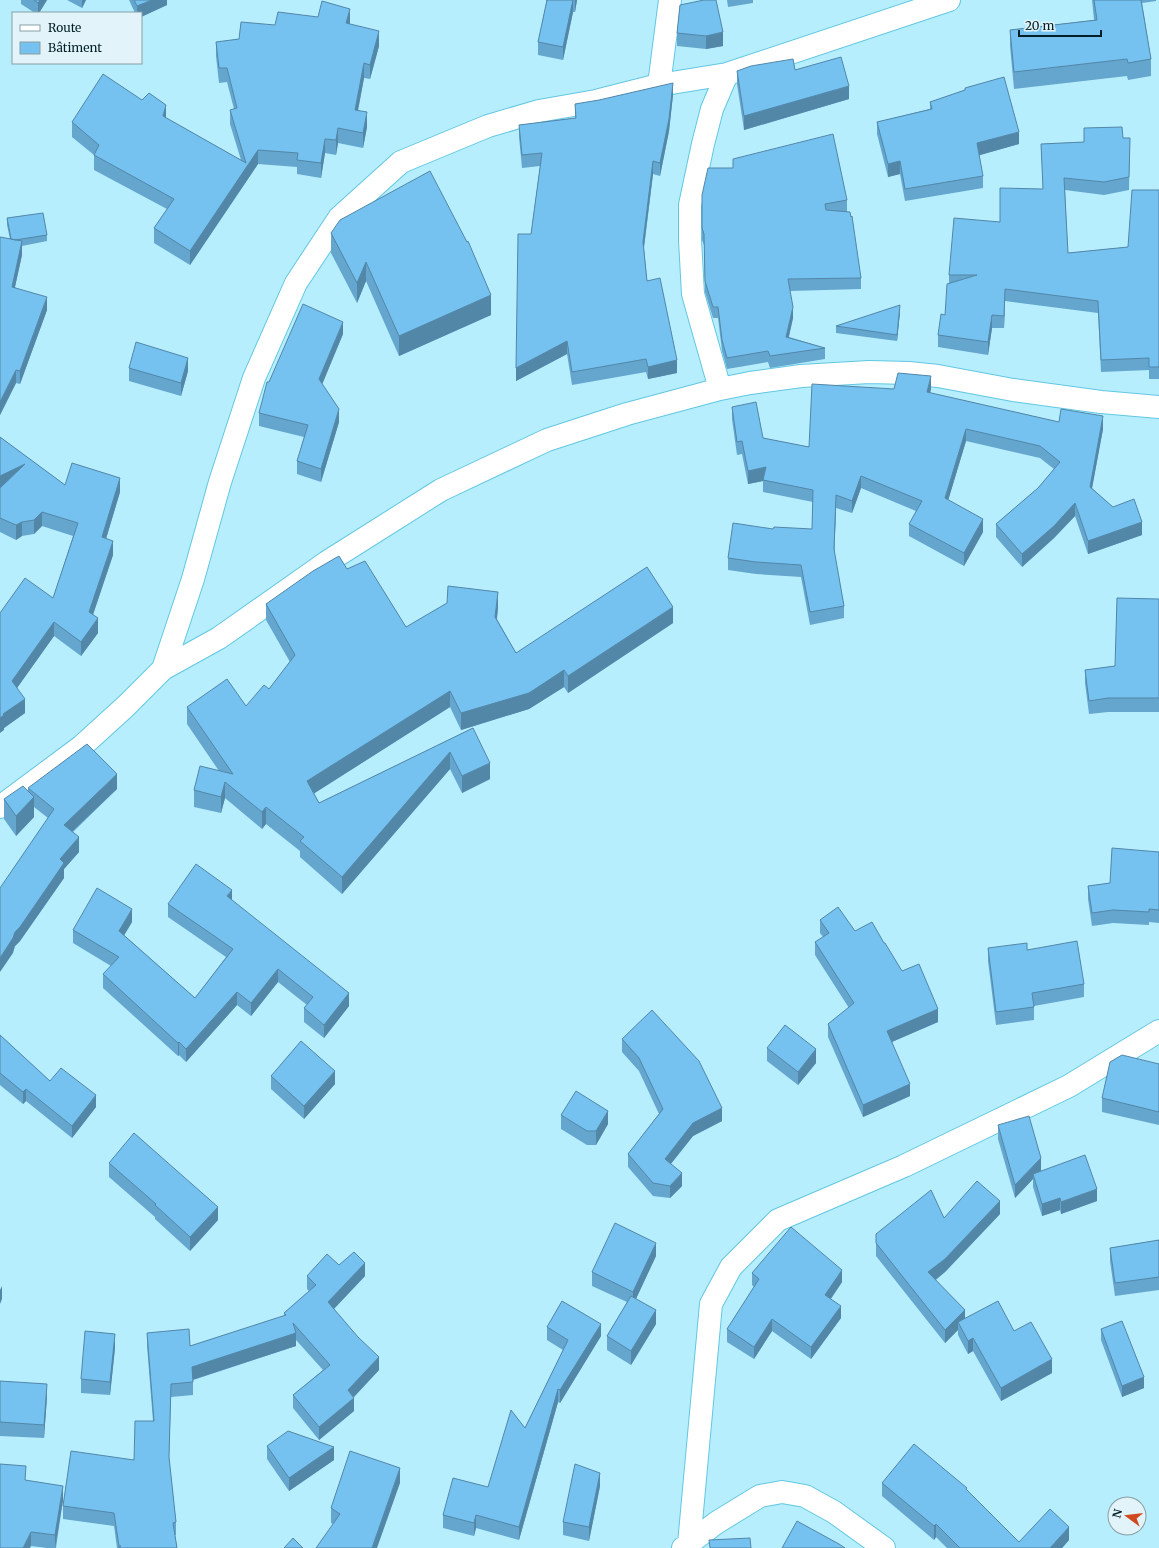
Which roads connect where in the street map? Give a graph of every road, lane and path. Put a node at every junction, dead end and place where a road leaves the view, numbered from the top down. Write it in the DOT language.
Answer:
graph roads {
  1 [pos="670,0"];
  2 [pos="949,0"];
  3 [pos="727,74"];
  4 [pos="659,85"];
  5 [pos="720,389"];
  6 [pos="1159,407"];
  7 [pos="163,669"];
  8 [pos="0,807"];
  9 [pos="1159,1031"];
  10 [pos="686,1546"];
  11 [pos="884,1548"];
  1 -- 4 [label="street"];
  2 -- 3 [label="street"];
  3 -- 4 [label="street"];
  3 -- 5 [label="street"];
  4 -- 7 [label="street"];
  5 -- 6 [label="street"];
  5 -- 7 [label="street"];
  7 -- 8 [label="street"];
  9 -- 10 [label="street"];
  10 -- 11 [label="street"];
}
